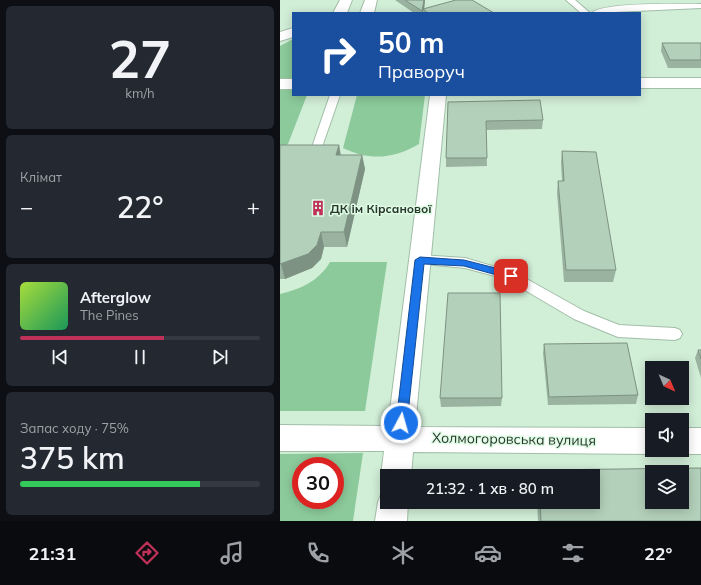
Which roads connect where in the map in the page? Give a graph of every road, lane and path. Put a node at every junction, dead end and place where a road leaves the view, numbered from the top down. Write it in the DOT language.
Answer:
graph roads {
  1 [pos="346,0"];
  2 [pos="371,0"];
  3 [pos="570,0"];
  4 [pos="701,6"];
  5 [pos="340,12"];
  6 [pos="367,12"];
  7 [pos="585,12"];
  8 [pos="598,12"];
  9 [pos="292,32"];
  10 [pos="280,38"];
  11 [pos="641,83"];
  12 [pos="701,83"];
  13 [pos="280,84"];
  14 [pos="292,84"];
  15 [pos="334,96"];
  16 [pos="438,96"];
  17 [pos="317,147"];
  18 [pos="420,260"];
  19 [pos="675,334"];
  20 [pos="280,438"];
  21 [pos="400,438"];
  22 [pos="645,441"];
  23 [pos="689,441"];
  24 [pos="701,441"];
  25 [pos="397,469"];
  26 [pos="392,509"];
  27 [pos="391,521"];
  1 -- 5 [label="street"];
  2 -- 6 [label="street"];
  3 -- 7 [label="lane"];
  4 -- 8 [label="lane"];
  9 -- 10 [label="street"];
  11 -- 12 [label="street"];
  13 -- 14 [label="street"];
  15 -- 17 [label="lane"];
  16 -- 18 [label="street"];
  18 -- 19 [label="lane"];
  18 -- 21 [label="street"];
  20 -- 21 [label="street, Холмогоровська вулиця"];
  21 -- 22 [label="street, Холмогоровська вулиця"];
  21 -- 25 [label="street"];
  23 -- 24 [label="street"];
  26 -- 27 [label="street"];
}
